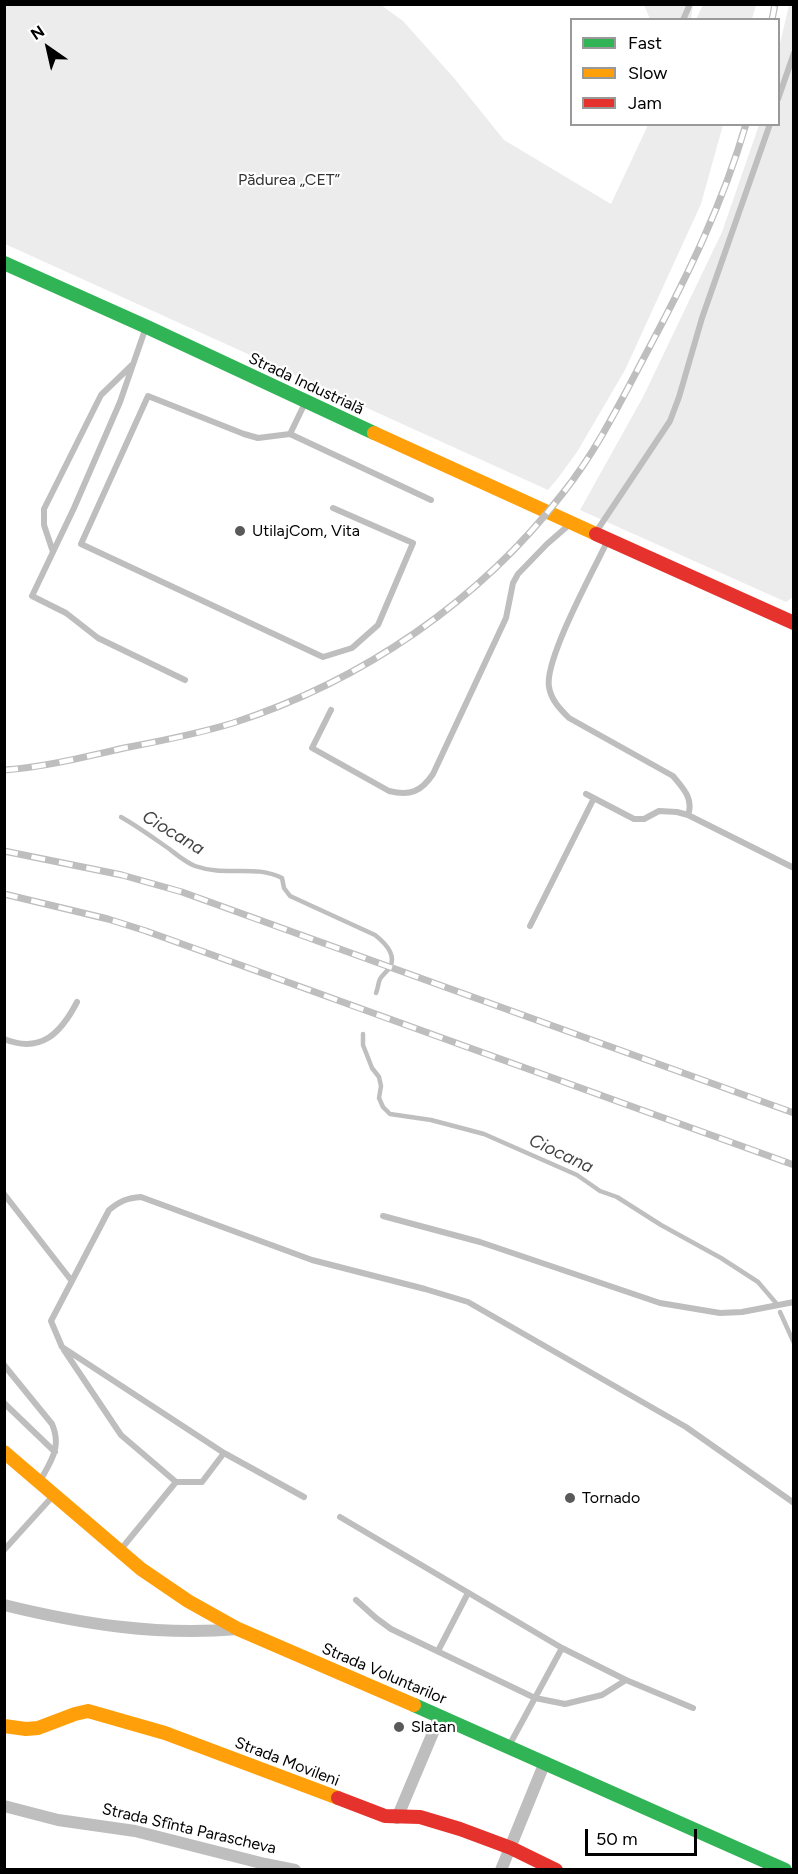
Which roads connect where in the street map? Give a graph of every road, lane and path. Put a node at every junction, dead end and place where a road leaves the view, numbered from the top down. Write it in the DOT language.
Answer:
graph roads {
  1 [pos="690,4"];
  2 [pos="684,18"];
  3 [pos="794,53"];
  4 [pos="780,93"];
  5 [pos="769,126"];
  6 [pos="4,263"];
  7 [pos="147,327"];
  8 [pos="134,364"];
  9 [pos="305,402"];
  10 [pos="290,434"];
  11 [pos="431,500"];
  12 [pos="333,507"];
  13 [pos="571,523"];
  14 [pos="602,537"];
  15 [pos="53,552"];
  16 [pos="794,623"];
  17 [pos="185,680"];
  18 [pos="331,710"];
  19 [pos="586,794"];
  20 [pos="594,798"];
  21 [pos="688,815"];
  22 [pos="794,868"];
  23 [pos="530,926"];
  24 [pos="76,1002"];
  25 [pos="4,1039"];
  26 [pos="4,1194"];
  27 [pos="383,1216"];
  28 [pos="71,1280"];
  29 [pos="794,1302"];
  30 [pos="62,1347"];
  31 [pos="4,1365"];
  32 [pos="4,1403"];
  33 [pos="4,1452"];
  34 [pos="55,1452"];
  35 [pos="225,1453"];
  36 [pos="39,1482"];
  37 [pos="176,1482"];
  38 [pos="54,1495"];
  39 [pos="304,1497"];
  40 [pos="794,1503"];
  41 [pos="340,1517"];
  42 [pos="4,1550"];
  43 [pos="120,1551"];
  44 [pos="468,1593"];
  45 [pos="356,1600"];
  46 [pos="4,1605"];
  47 [pos="238,1629"];
  48 [pos="562,1648"];
  49 [pos="438,1651"];
  50 [pos="626,1680"];
  51 [pos="535,1698"];
  52 [pos="693,1708"];
  53 [pos="440,1716"];
  54 [pos="4,1726"];
  55 [pos="509,1747"];
  56 [pos="545,1762"];
  57 [pos="4,1806"];
  58 [pos="397,1818"];
  59 [pos="511,1848"];
  60 [pos="295,1869"];
  61 [pos="501,1869"];
  62 [pos="556,1869"];
  63 [pos="785,1869"];
  1 -- 2 [label="lane"];
  3 -- 4 [label="lane"];
  5 -- 14 [label="lane"];
  6 -- 7 [label="street, Strada Industrială"];
  7 -- 8 [label="lane"];
  7 -- 9 [label="street, Strada Industrială"];
  8 -- 15 [label="lane"];
  8 -- 15 [label="lane"];
  9 -- 10 [label="lane"];
  9 -- 13 [label="street, Strada Industrială"];
  10 -- 11 [label="lane"];
  10 -- 12 [label="lane"];
  13 -- 14 [label="street, Strada Industrială"];
  13 -- 18 [label="lane"];
  14 -- 16 [label="street, Strada Industrială"];
  14 -- 21 [label="lane"];
  15 -- 17 [label="lane"];
  19 -- 20 [label="lane"];
  20 -- 21 [label="lane"];
  20 -- 23 [label="lane"];
  21 -- 22 [label="lane"];
  24 -- 25 [label="lane"];
  26 -- 28 [label="lane"];
  27 -- 29 [label="lane"];
  28 -- 30 [label="lane"];
  28 -- 40 [label="lane"];
  30 -- 35 [label="lane"];
  30 -- 37 [label="lane"];
  31 -- 34 [label="lane"];
  32 -- 34 [label="lane"];
  33 -- 36 [label="street, Strada Voluntarilor"];
  34 -- 36 [label="lane"];
  35 -- 37 [label="lane"];
  35 -- 39 [label="lane"];
  36 -- 38 [label="street, Strada Voluntarilor"];
  37 -- 43 [label="lane"];
  38 -- 42 [label="lane"];
  38 -- 43 [label="street, Strada Voluntarilor"];
  41 -- 44 [label="lane"];
  43 -- 47 [label="street, Strada Voluntarilor"];
  44 -- 48 [label="lane"];
  44 -- 49 [label="lane"];
  45 -- 49 [label="lane"];
  46 -- 47 [label="street"];
  47 -- 53 [label="street, Strada Voluntarilor"];
  48 -- 50 [label="lane"];
  48 -- 51 [label="lane"];
  49 -- 51 [label="lane"];
  50 -- 51 [label="lane"];
  50 -- 52 [label="lane"];
  51 -- 55 [label="lane"];
  53 -- 55 [label="street, Strada Voluntarilor"];
  53 -- 58 [label="street"];
  54 -- 58 [label="street, Strada Movileni"];
  55 -- 56 [label="street, Strada Voluntarilor"];
  56 -- 59 [label="street"];
  56 -- 63 [label="street, Strada Voluntarilor"];
  57 -- 60 [label="street, Strada Sfînta Parascheva"];
  58 -- 59 [label="street, Strada Movileni"];
  59 -- 61 [label="street"];
  59 -- 62 [label="street, Strada Movileni"];
}
